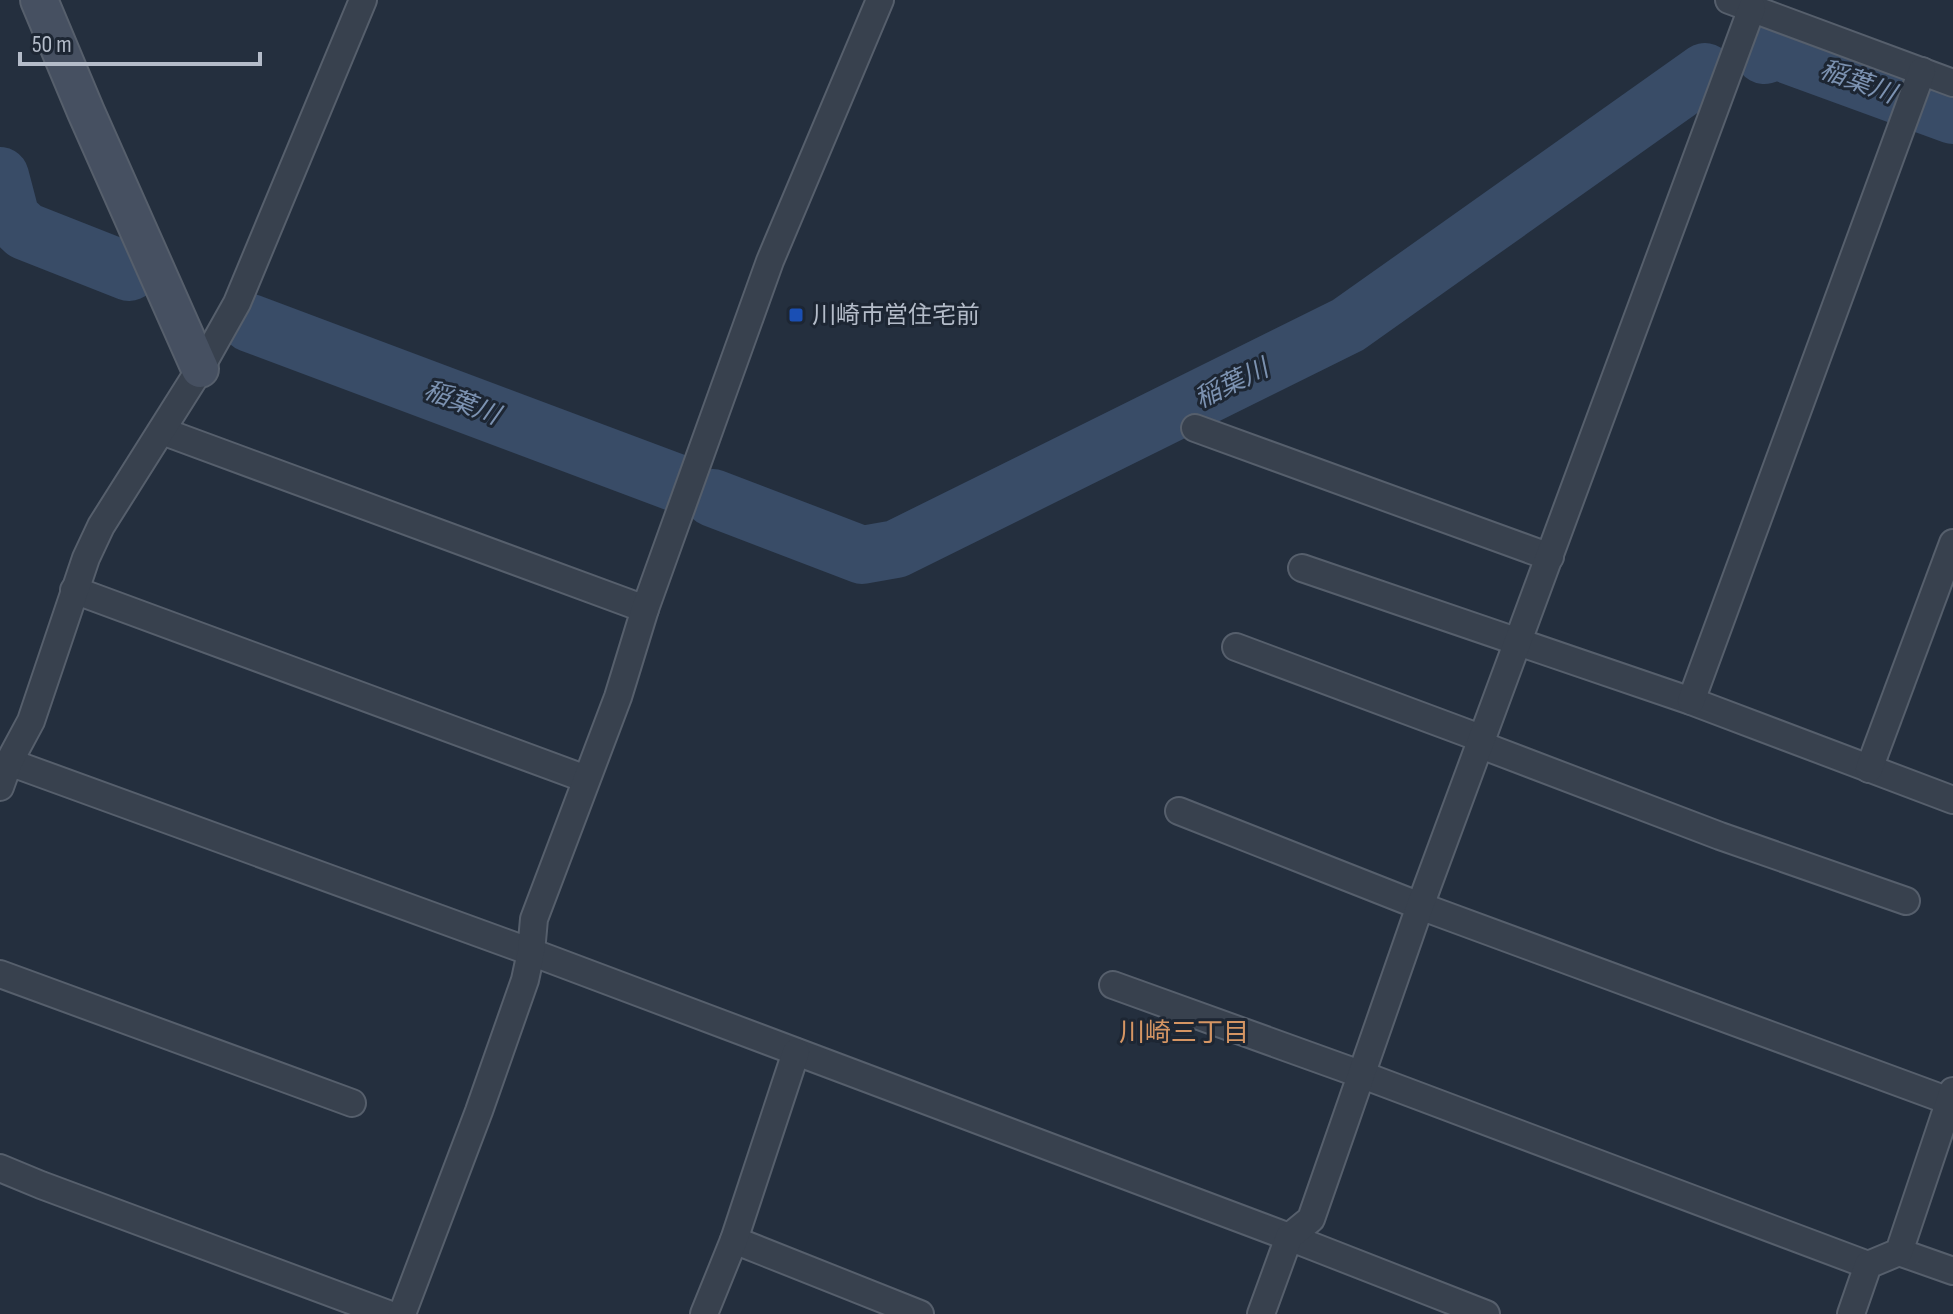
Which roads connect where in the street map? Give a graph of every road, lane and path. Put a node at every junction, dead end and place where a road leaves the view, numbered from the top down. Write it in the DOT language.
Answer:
graph roads {
  1 [pos="39,0"];
  2 [pos="363,0"];
  3 [pos="880,0"];
  4 [pos="1740,4"];
  5 [pos="1922,71"];
  6 [pos="1953,83"];
  7 [pos="200,369"];
  8 [pos="1195,428"];
  9 [pos="162,431"];
  10 [pos="1953,543"];
  11 [pos="1550,557"];
  12 [pos="1302,568"];
  13 [pos="74,590"];
  14 [pos="645,609"];
  15 [pos="1520,641"];
  16 [pos="1236,647"];
  17 [pos="1691,701"];
  18 [pos="1482,742"];
  19 [pos="1869,769"];
  20 [pos="3,772"];
  21 [pos="586,779"];
  22 [pos="1953,800"];
  23 [pos="1179,811"];
  24 [pos="1906,901"];
  25 [pos="1420,906"];
  26 [pos="531,952"];
  27 [pos="0,974"];
  28 [pos="1113,985"];
  29 [pos="796,1052"];
  30 [pos="1360,1074"];
  31 [pos="1951,1096"];
  32 [pos="352,1103"];
  33 [pos="0,1168"];
  34 [pos="1289,1237"];
  35 [pos="734,1240"];
  36 [pos="1899,1252"];
  37 [pos="1868,1265"];
  38 [pos="1953,1271"];
  39 [pos="388,1314"];
  40 [pos="402,1314"];
  41 [pos="704,1314"];
  42 [pos="920,1314"];
  43 [pos="1261,1314"];
  44 [pos="1486,1314"];
  45 [pos="1851,1314"];
  1 -- 7 [label="street"];
  2 -- 7 [label="street"];
  3 -- 14 [label="street"];
  4 -- 5 [label="street"];
  4 -- 11 [label="street"];
  5 -- 6 [label="street"];
  5 -- 17 [label="street"];
  7 -- 9 [label="street"];
  8 -- 11 [label="street"];
  9 -- 13 [label="street"];
  9 -- 14 [label="street"];
  10 -- 19 [label="street"];
  11 -- 15 [label="street"];
  12 -- 15 [label="street"];
  13 -- 20 [label="street"];
  13 -- 21 [label="street"];
  14 -- 21 [label="street"];
  15 -- 17 [label="street"];
  15 -- 18 [label="street"];
  16 -- 18 [label="street"];
  17 -- 19 [label="street"];
  18 -- 24 [label="street"];
  18 -- 25 [label="street"];
  19 -- 22 [label="street"];
  20 -- 26 [label="street"];
  21 -- 26 [label="street"];
  23 -- 25 [label="street"];
  25 -- 30 [label="street"];
  25 -- 31 [label="street"];
  26 -- 29 [label="street"];
  26 -- 40 [label="street"];
  27 -- 32 [label="street"];
  28 -- 30 [label="street"];
  29 -- 34 [label="street"];
  29 -- 35 [label="street"];
  30 -- 34 [label="street"];
  30 -- 37 [label="street"];
  31 -- 36 [label="street"];
  33 -- 39 [label="street"];
  34 -- 43 [label="street"];
  34 -- 44 [label="street"];
  35 -- 41 [label="street"];
  35 -- 42 [label="street"];
  36 -- 37 [label="street"];
  36 -- 38 [label="street"];
  37 -- 45 [label="street"];
}
